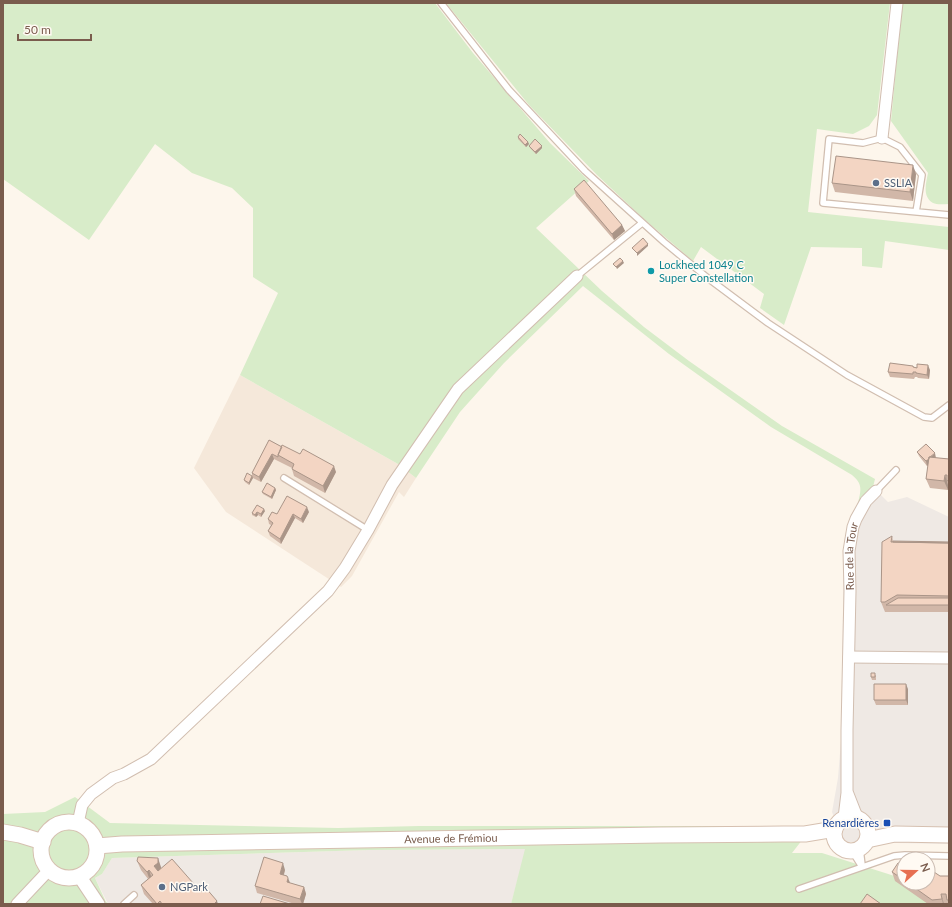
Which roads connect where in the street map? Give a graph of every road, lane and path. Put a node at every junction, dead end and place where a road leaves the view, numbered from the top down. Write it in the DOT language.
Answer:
graph roads {
  1 [pos="441,3"];
  2 [pos="897,3"];
  3 [pos="882,138"];
  4 [pos="916,212"];
  5 [pos="949,215"];
  6 [pos="642,223"];
  7 [pos="577,276"];
  8 [pos="949,405"];
  9 [pos="896,470"];
  10 [pos="284,478"];
  11 [pos="876,491"];
  12 [pos="368,530"];
  13 [pos="849,657"];
  14 [pos="949,658"];
  15 [pos="78,823"];
  16 [pos="3,832"];
  17 [pos="852,834"];
  18 [pos="949,835"];
  19 [pos="42,842"];
  20 [pos="97,846"];
  21 [pos="949,856"];
  22 [pos="862,867"];
  23 [pos="49,870"];
  24 [pos="80,877"];
  25 [pos="800,889"];
  26 [pos="134,895"];
  27 [pos="17,904"];
  28 [pos="98,904"];
  29 [pos="124,904"];
  1 -- 6 [label="lane"];
  2 -- 3 [label="street"];
  3 -- 4 [label="lane"];
  3 -- 4 [label="lane"];
  4 -- 5 [label="lane"];
  6 -- 7 [label="lane"];
  6 -- 8 [label="lane"];
  7 -- 12 [label="street"];
  9 -- 11 [label="lane, Rue de la Tour"];
  10 -- 12 [label="lane"];
  11 -- 13 [label="street, Rue de la Tour"];
  12 -- 15 [label="street"];
  13 -- 14 [label="street"];
  13 -- 17 [label="street, Rue de la Tour"];
  15 -- 19 [label="main road"];
  15 -- 20 [label="main road"];
  16 -- 19 [label="main road"];
  17 -- 18 [label="main road, Avenue de Frémiou"];
  17 -- 20 [label="main road, Avenue de Frémiou"];
  17 -- 22 [label="lane"];
  19 -- 23 [label="main road"];
  20 -- 24 [label="main road"];
  21 -- 22 [label="lane"];
  22 -- 25 [label="lane"];
  23 -- 24 [label="main road"];
  23 -- 27 [label="street"];
  24 -- 28 [label="street"];
  26 -- 29 [label="lane"];
}
